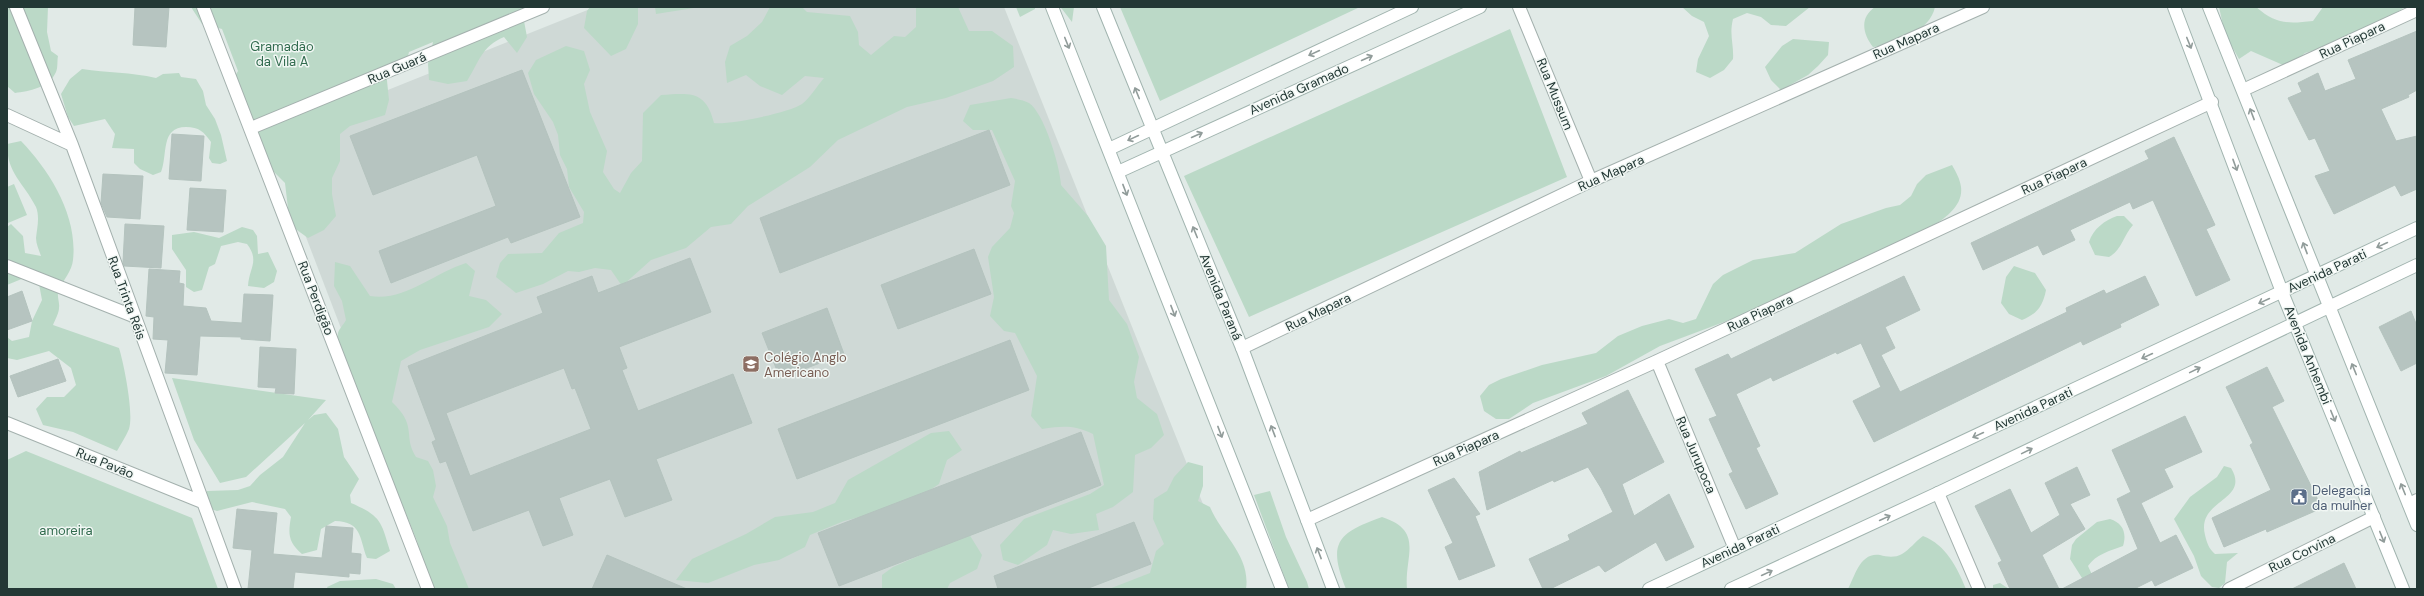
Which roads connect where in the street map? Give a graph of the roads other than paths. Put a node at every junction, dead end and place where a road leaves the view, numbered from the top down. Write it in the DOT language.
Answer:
graph roads {
  1 [pos="16,7"];
  2 [pos="203,7"];
  3 [pos="543,7"];
  4 [pos="1052,7"];
  5 [pos="1103,7"];
  6 [pos="1412,7"];
  7 [pos="1480,7"];
  8 [pos="1519,7"];
  9 [pos="1983,7"];
  10 [pos="2174,7"];
  11 [pos="2209,7"];
  12 [pos="2417,10"];
  13 [pos="2243,90"];
  14 [pos="2212,102"];
  15 [pos="8,117"];
  16 [pos="251,128"];
  17 [pos="1152,129"];
  18 [pos="72,145"];
  19 [pos="1109,149"];
  20 [pos="1162,151"];
  21 [pos="1118,172"];
  22 [pos="1591,181"];
  23 [pos="2417,228"];
  24 [pos="2417,265"];
  25 [pos="7,266"];
  26 [pos="2316,276"];
  27 [pos="2282,292"];
  28 [pos="2328,306"];
  29 [pos="133,316"];
  30 [pos="2295,323"];
  31 [pos="1242,348"];
  32 [pos="1657,361"];
  33 [pos="7,423"];
  34 [pos="1938,493"];
  35 [pos="202,502"];
  36 [pos="2413,502"];
  37 [pos="2374,517"];
  38 [pos="1307,520"];
  39 [pos="2417,525"];
  40 [pos="1735,549"];
  41 [pos="1749,585"];
  42 [pos="235,589"];
  43 [pos="428,589"];
  44 [pos="1282,589"];
  45 [pos="1333,589"];
  46 [pos="1649,589"];
  47 [pos="1731,589"];
  48 [pos="1979,589"];
  49 [pos="2229,589"];
  50 [pos="2404,589"];
  1 -- 18 [label="street, Rua Trinta Réis"];
  2 -- 16 [label="street, Rua Perdigão"];
  3 -- 16 [label="street, Rua Guará"];
  4 -- 19 [label="street, one-way"];
  17 -- 5 [label="street, Avenida Paraná, one-way"];
  6 -- 17 [label="street, Avenida Gramado, one-way"];
  20 -- 7 [label="street, Avenida Gramado, one-way"];
  8 -- 22 [label="street, Rua Mussum"];
  9 -- 22 [label="street, Rua Mapara"];
  10 -- 14 [label="street, Avenida Anhembi, one-way"];
  11 -- 13 [label="street"];
  12 -- 13 [label="street, Rua Piapara"];
  26 -- 13 [label="street, one-way"];
  14 -- 27 [label="street, Avenida Anhembi, one-way"];
  14 -- 32 [label="street, Rua Piapara"];
  15 -- 18 [label="street"];
  16 -- 43 [label="street, Rua Perdigão"];
  17 -- 19 [label="street, Avenida Gramado, one-way"];
  17 -- 20 [label="street, Avenida Paraná"];
  18 -- 29 [label="street, Rua Trinta Réis"];
  19 -- 21 [label="street"];
  20 -- 21 [label="street, Avenida Gramado"];
  31 -- 20 [label="street, Avenida Paraná, one-way"];
  21 -- 44 [label="street, one-way"];
  22 -- 31 [label="street, Rua Mapara"];
  23 -- 26 [label="street, Avenida Parati, one-way"];
  24 -- 28 [label="street"];
  25 -- 29 [label="street"];
  26 -- 27 [label="street, Avenida Parati"];
  26 -- 28 [label="street"];
  27 -- 30 [label="street, Avenida Anhembi"];
  27 -- 40 [label="street, Avenida Parati, one-way"];
  28 -- 30 [label="street"];
  36 -- 28 [label="street, one-way"];
  29 -- 35 [label="street, Rua Trinta Réis"];
  34 -- 30 [label="street, one-way"];
  30 -- 37 [label="street, Avenida Anhembi, one-way"];
  38 -- 31 [label="street, Avenida Paraná, one-way"];
  32 -- 38 [label="street, Rua Piapara"];
  32 -- 40 [label="street, Rua Jurupoca"];
  33 -- 35 [label="street, Rua Pavão"];
  41 -- 34 [label="street, one-way"];
  34 -- 48 [label="street"];
  35 -- 42 [label="street, Rua Trinta Réis"];
  36 -- 39 [label="street"];
  37 -- 49 [label="street, Rua Corvina"];
  37 -- 50 [label="street, Avenida Anhembi, one-way"];
  45 -- 38 [label="street, Avenida Paraná, one-way"];
  40 -- 46 [label="street, Avenida Parati"];
  41 -- 47 [label="street"];
}
